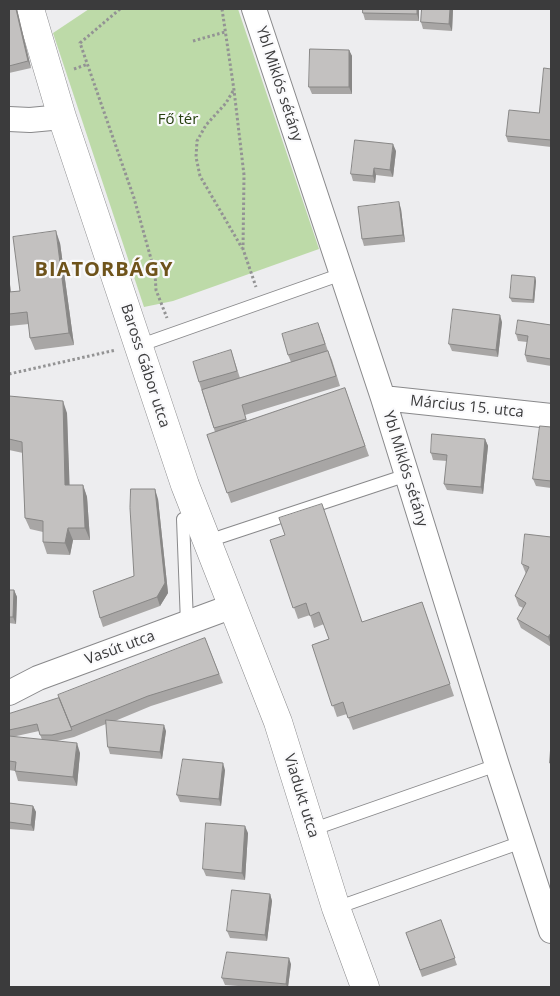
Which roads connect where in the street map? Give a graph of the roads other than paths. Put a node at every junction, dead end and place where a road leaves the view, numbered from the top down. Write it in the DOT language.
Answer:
graph roads {
  1 [pos="254,9"];
  2 [pos="33,10"];
  3 [pos="62,117"];
  4 [pos="9,119"];
  5 [pos="342,274"];
  6 [pos="138,346"];
  7 [pos="383,398"];
  8 [pos="551,416"];
  9 [pos="407,475"];
  10 [pos="203,529"];
  11 [pos="233,606"];
  12 [pos="187,622"];
  13 [pos="9,693"];
  14 [pos="497,764"];
  15 [pos="312,830"];
  16 [pos="522,842"];
  17 [pos="336,908"];
  18 [pos="551,931"];
  19 [pos="365,987"];
  1 -- 5 [label="street, Ybl Miklós sétány"];
  2 -- 3 [label="street, Baross Gábor utca"];
  3 -- 4 [label="street"];
  3 -- 6 [label="street, Baross Gábor utca"];
  5 -- 6 [label="lane"];
  5 -- 7 [label="street, Ybl Miklós sétány"];
  6 -- 10 [label="street, Baross Gábor utca"];
  7 -- 8 [label="street, Március 15. utca"];
  7 -- 9 [label="street, Ybl Miklós sétány"];
  9 -- 10 [label="lane"];
  9 -- 14 [label="street, Ybl Miklós sétány"];
  10 -- 11 [label="street, Baross Gábor utca"];
  10 -- 12 [label="lane"];
  11 -- 12 [label="street, Vasút utca"];
  11 -- 15 [label="street, Viadukt utca"];
  12 -- 13 [label="street, Vasút utca"];
  14 -- 15 [label="lane"];
  14 -- 16 [label="street, Ybl Miklós sétány"];
  15 -- 17 [label="street, Viadukt utca"];
  16 -- 17 [label="lane"];
  16 -- 18 [label="street, Ybl Miklós sétány"];
  17 -- 19 [label="street, Viadukt utca"];
}
